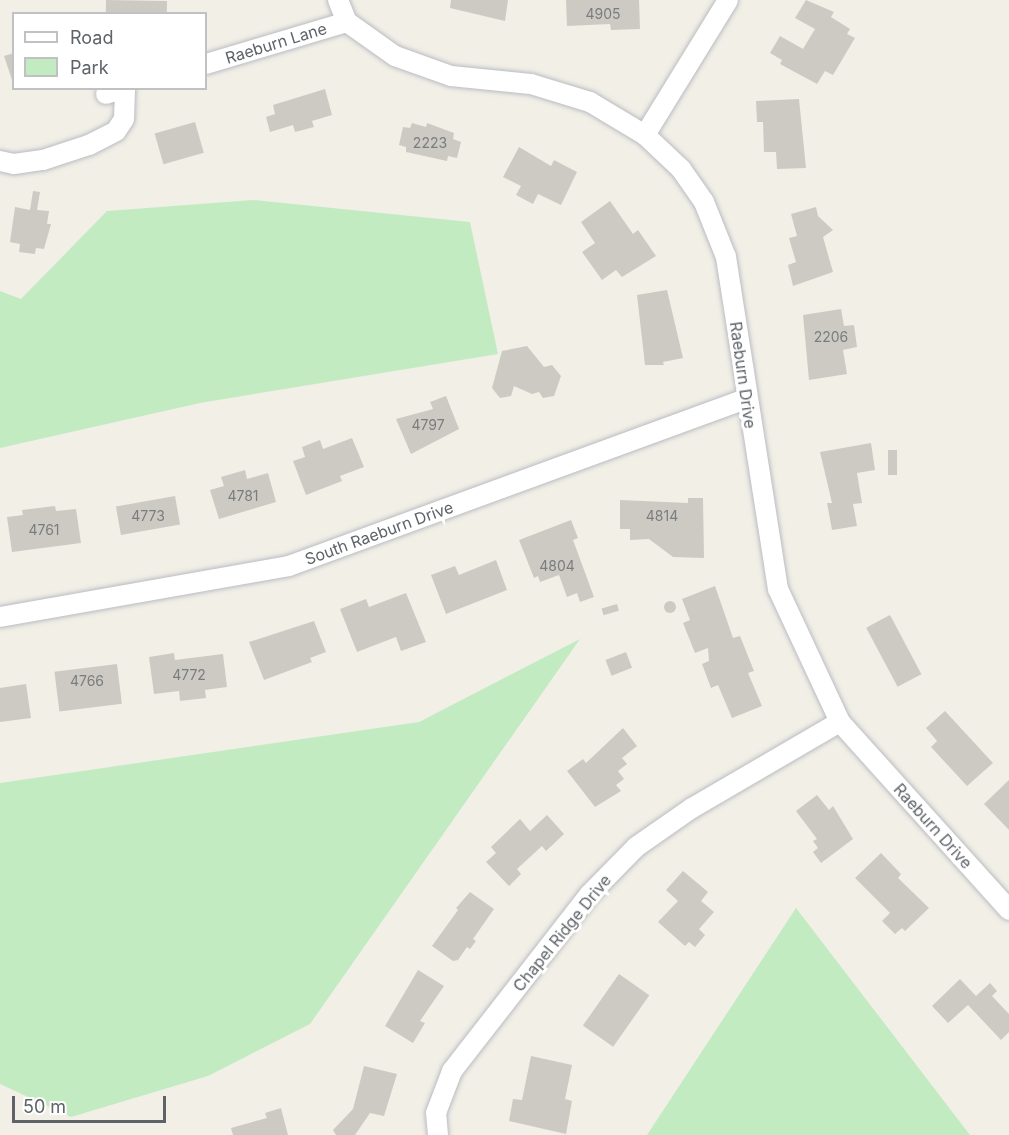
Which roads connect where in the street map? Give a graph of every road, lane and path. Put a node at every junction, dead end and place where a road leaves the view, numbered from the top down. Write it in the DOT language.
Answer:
graph roads {
  1 [pos="338,0"];
  2 [pos="728,0"];
  3 [pos="347,22"];
  4 [pos="207,64"];
  5 [pos="119,90"];
  6 [pos="125,90"];
  7 [pos="106,94"];
  8 [pos="645,135"];
  9 [pos="0,161"];
  10 [pos="745,399"];
  11 [pos="0,617"];
  12 [pos="840,722"];
  13 [pos="1009,910"];
  14 [pos="438,1135"];
  1 -- 3 [label="street"];
  2 -- 8 [label="street"];
  3 -- 4 [label="street, Raeburn Lane"];
  3 -- 8 [label="street, Raeburn Drive"];
  5 -- 7 [label="street"];
  6 -- 9 [label="street"];
  8 -- 10 [label="street, Raeburn Drive"];
  10 -- 11 [label="street, South Raeburn Drive"];
  10 -- 12 [label="street, Raeburn Drive"];
  12 -- 13 [label="street, Raeburn Drive"];
  12 -- 14 [label="street, Chapel Ridge Drive"];
}
